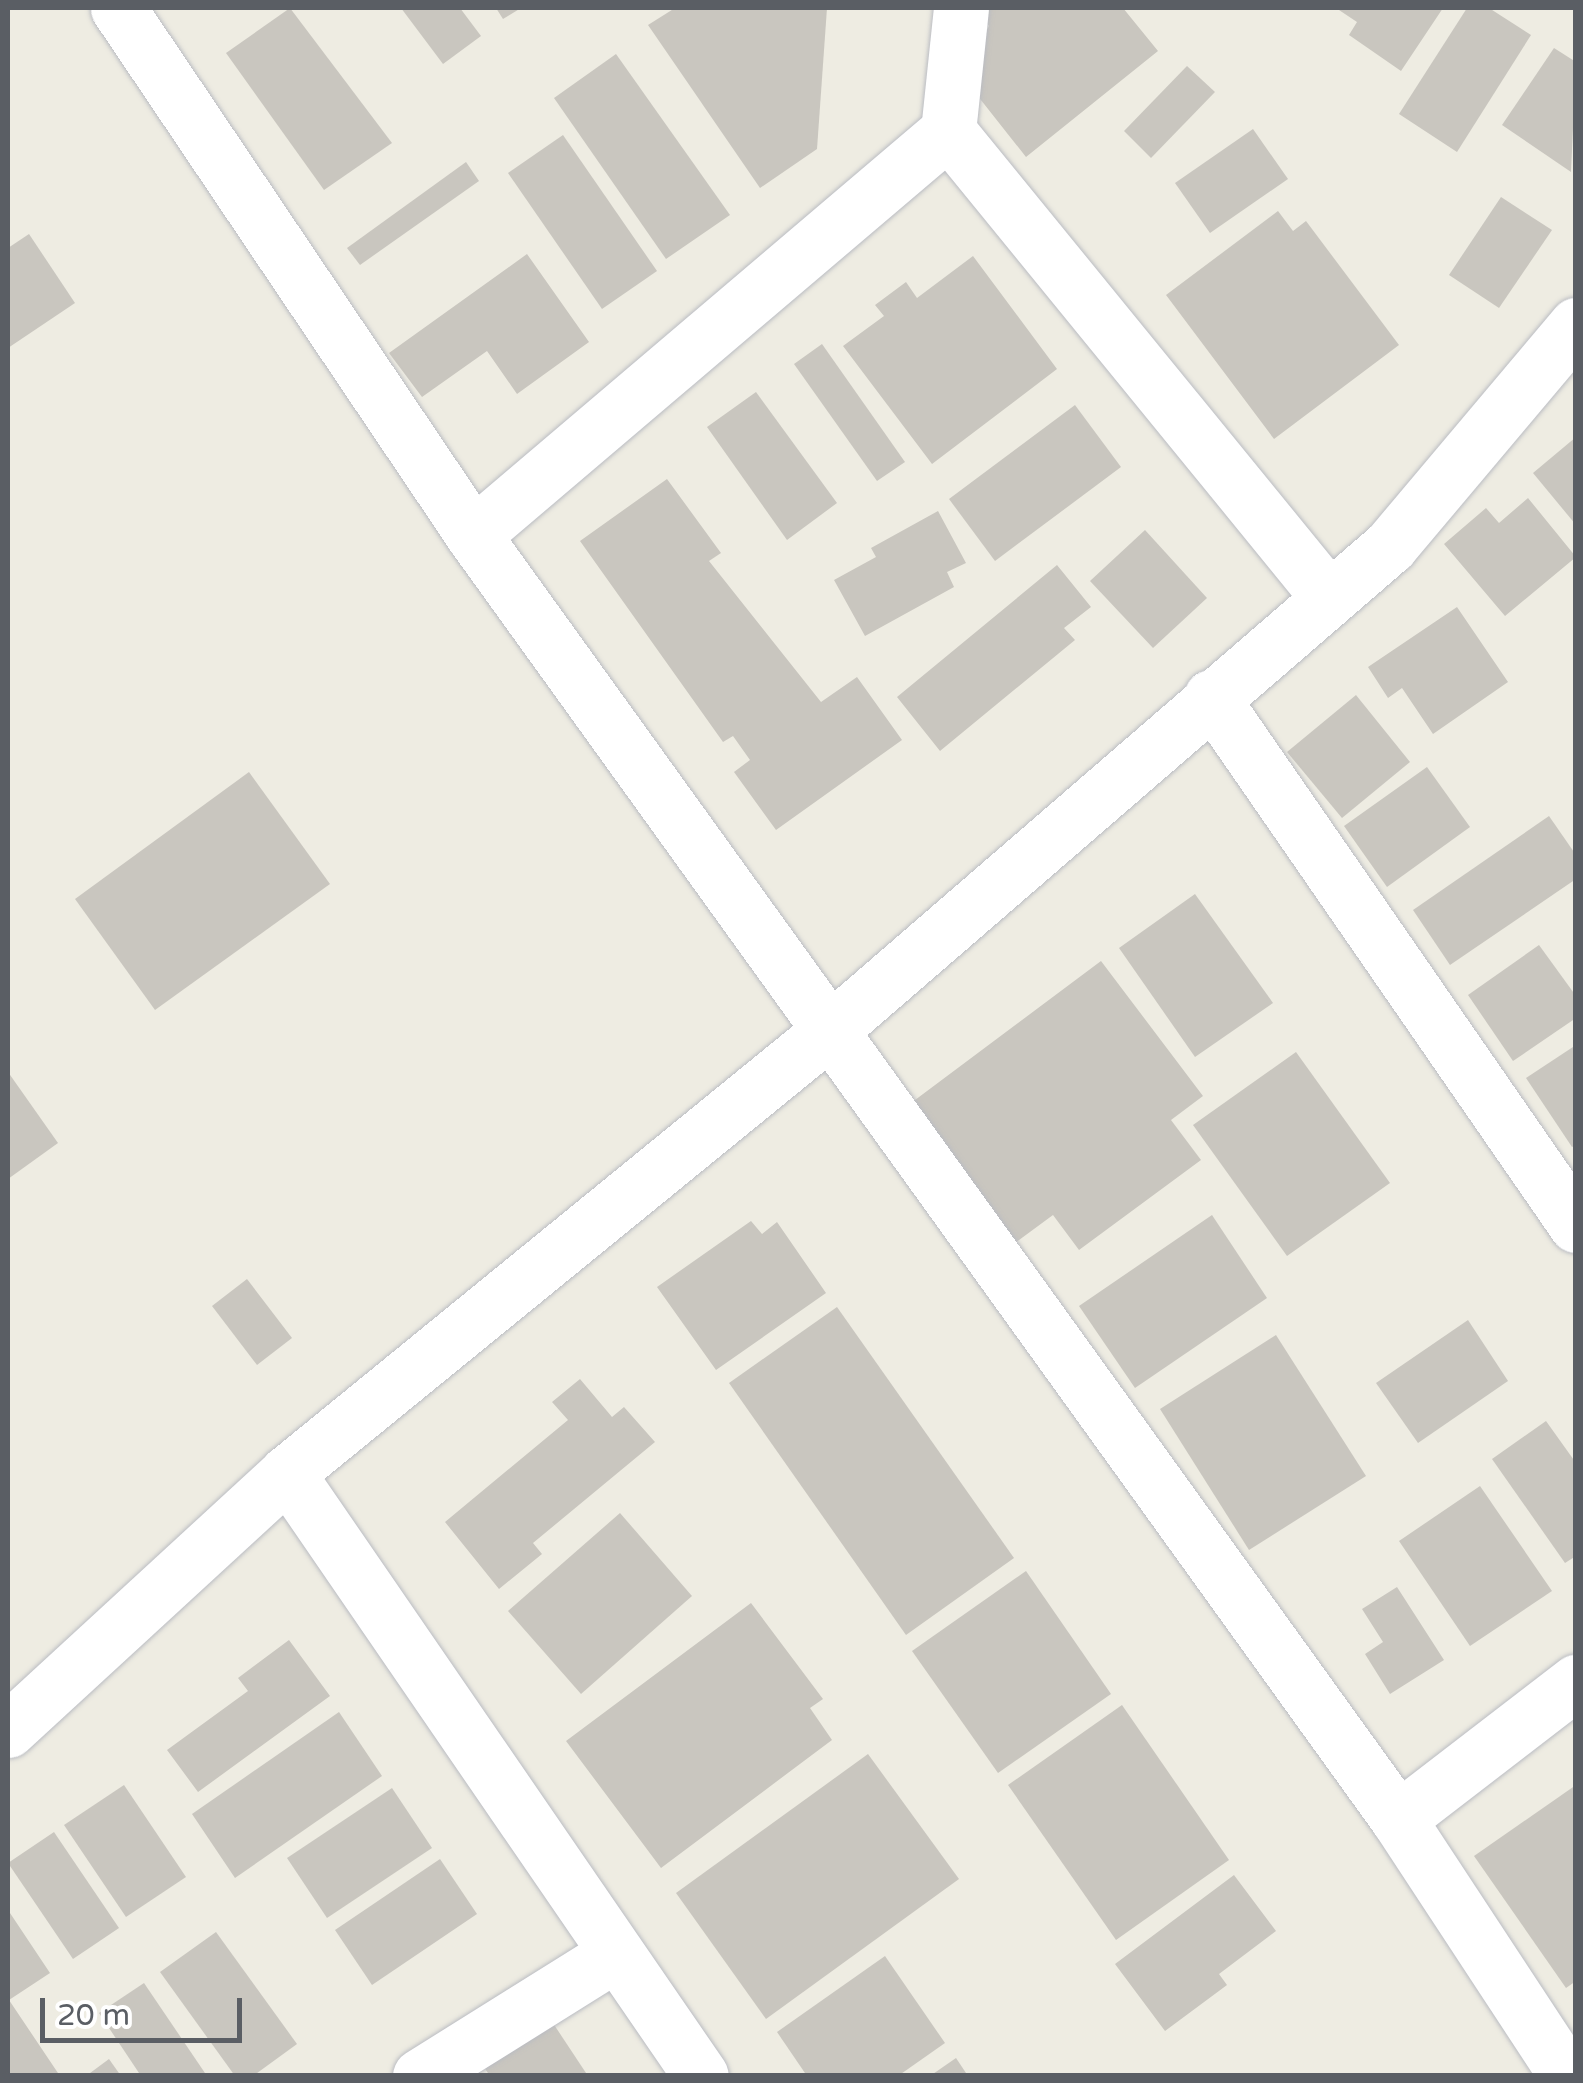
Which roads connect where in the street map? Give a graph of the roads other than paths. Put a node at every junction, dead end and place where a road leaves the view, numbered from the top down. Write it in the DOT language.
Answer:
graph roads {
  1 [pos="118,8"];
  2 [pos="961,8"];
  3 [pos="948,132"];
  4 [pos="1576,325"];
  5 [pos="473,535"];
  6 [pos="1329,598"];
  7 [pos="1211,697"];
  8 [pos="828,1032"];
  9 [pos="1576,1225"];
  10 [pos="287,1473"];
  11 [pos="1576,1682"];
  12 [pos="8,1730"];
  13 [pos="1398,1819"];
  14 [pos="614,1955"];
  15 [pos="420,2076"];
  16 [pos="701,2076"];
  17 [pos="1568,2076"];
  1 -- 5 [label="street"];
  2 -- 3 [label="street"];
  3 -- 5 [label="street"];
  3 -- 6 [label="street"];
  4 -- 6 [label="street"];
  5 -- 8 [label="street"];
  6 -- 7 [label="street"];
  7 -- 8 [label="street"];
  7 -- 9 [label="street"];
  8 -- 10 [label="street"];
  8 -- 13 [label="street"];
  10 -- 12 [label="street"];
  10 -- 14 [label="street"];
  11 -- 13 [label="street"];
  13 -- 17 [label="street"];
  14 -- 15 [label="street"];
  14 -- 16 [label="street"];
}
